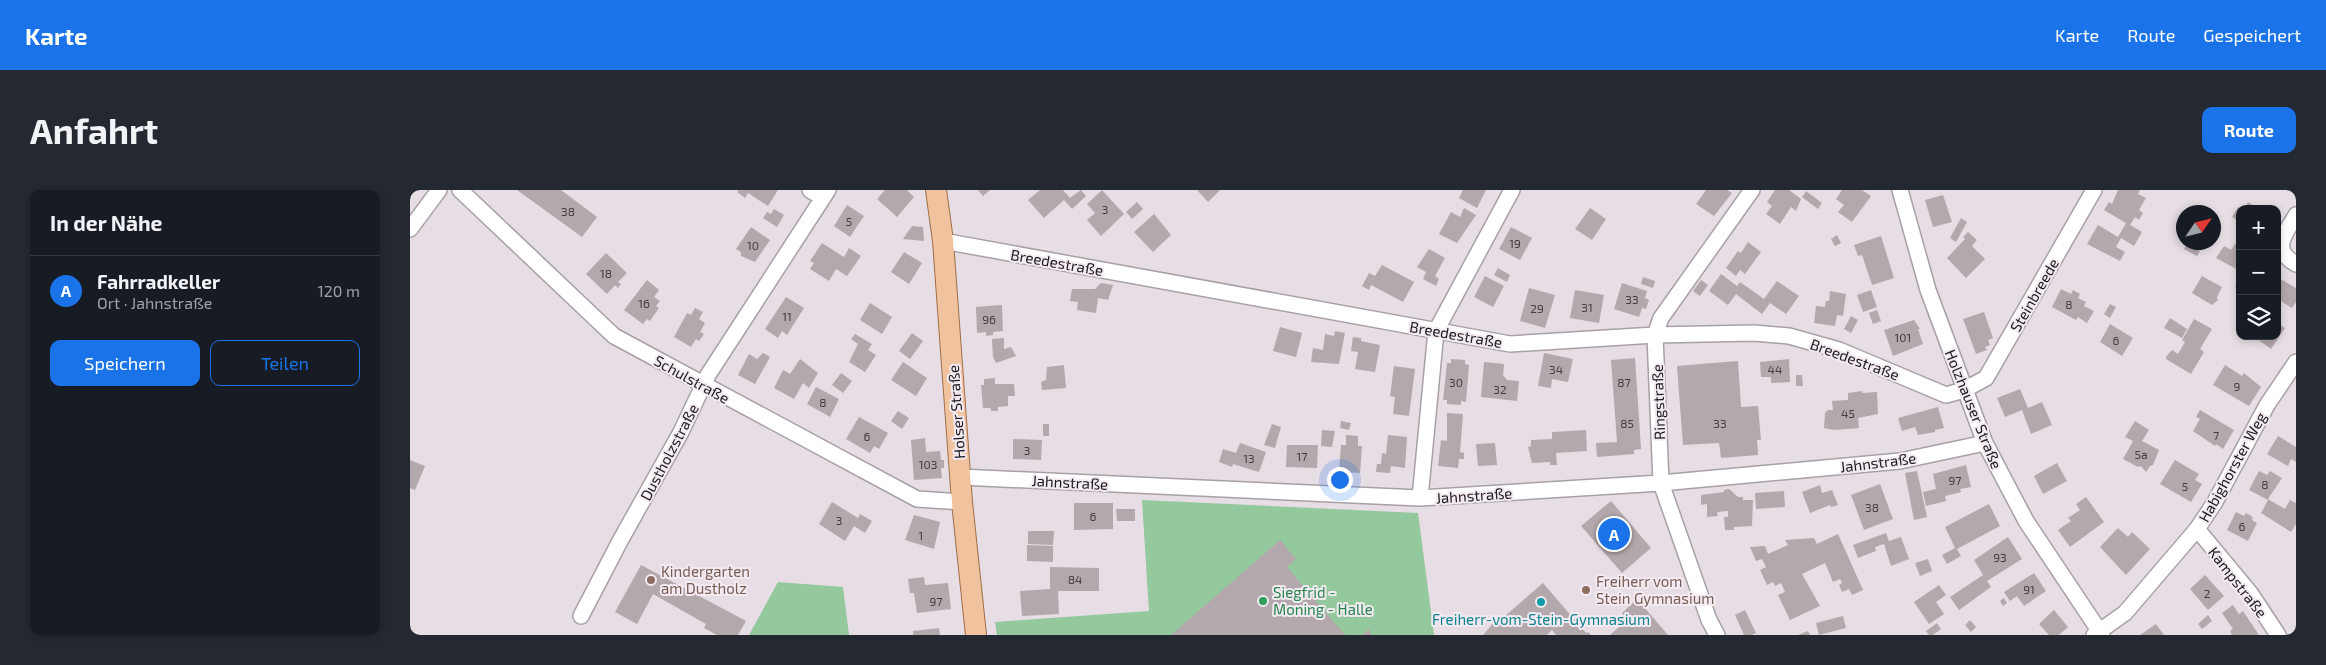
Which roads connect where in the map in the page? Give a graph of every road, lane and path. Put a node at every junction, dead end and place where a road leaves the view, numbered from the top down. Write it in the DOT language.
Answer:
graph roads {
  1 [pos="439,190"];
  2 [pos="460,190"];
  3 [pos="936,190"];
  4 [pos="1512,190"];
  5 [pos="1752,190"];
  6 [pos="1900,190"];
  7 [pos="2094,190"];
  8 [pos="820,193"];
  9 [pos="2296,215"];
  10 [pos="410,229"];
  11 [pos="943,241"];
  12 [pos="2296,264"];
  13 [pos="1436,331"];
  14 [pos="1655,335"];
  15 [pos="2296,362"];
  16 [pos="703,385"];
  17 [pos="1964,390"];
  18 [pos="1985,443"];
  19 [pos="960,477"];
  20 [pos="1661,483"];
  21 [pos="1420,498"];
  22 [pos="962,502"];
  23 [pos="2197,529"];
  24 [pos="581,616"];
  25 [pos="2098,634"];
  26 [pos="976,635"];
  27 [pos="1717,635"];
  28 [pos="2278,635"];
  1 -- 10 [label="street"];
  2 -- 16 [label="street, Schulstraße"];
  3 -- 11 [label="main road, Holser Straße"];
  4 -- 13 [label="street"];
  5 -- 14 [label="street, Ringstraße"];
  6 -- 17 [label="street, Holzhauser Straße"];
  7 -- 17 [label="street, Steinbreede"];
  8 -- 16 [label="street, Dustholzstraße"];
  9 -- 12 [label="street"];
  11 -- 13 [label="street, Breedestraße"];
  11 -- 19 [label="main road, Holser Straße"];
  13 -- 14 [label="street, Breedestraße"];
  13 -- 21 [label="street"];
  14 -- 17 [label="street, Breedestraße"];
  14 -- 20 [label="street, Ringstraße"];
  15 -- 23 [label="street, Habighorster Weg"];
  16 -- 22 [label="street, Schulstraße"];
  16 -- 24 [label="street, Dustholzstraße"];
  17 -- 18 [label="street, Holzhauser Straße"];
  18 -- 20 [label="street, Jahnstraße"];
  18 -- 25 [label="street, Holzhauser Straße"];
  19 -- 21 [label="street, Jahnstraße"];
  19 -- 22 [label="main road, Holser Straße"];
  20 -- 21 [label="street, Jahnstraße"];
  20 -- 27 [label="street, Ringstraße"];
  22 -- 26 [label="main road, Holser Straße"];
  23 -- 25 [label="street, Habighorster Weg"];
  23 -- 28 [label="street, Kampstraße"];
}
